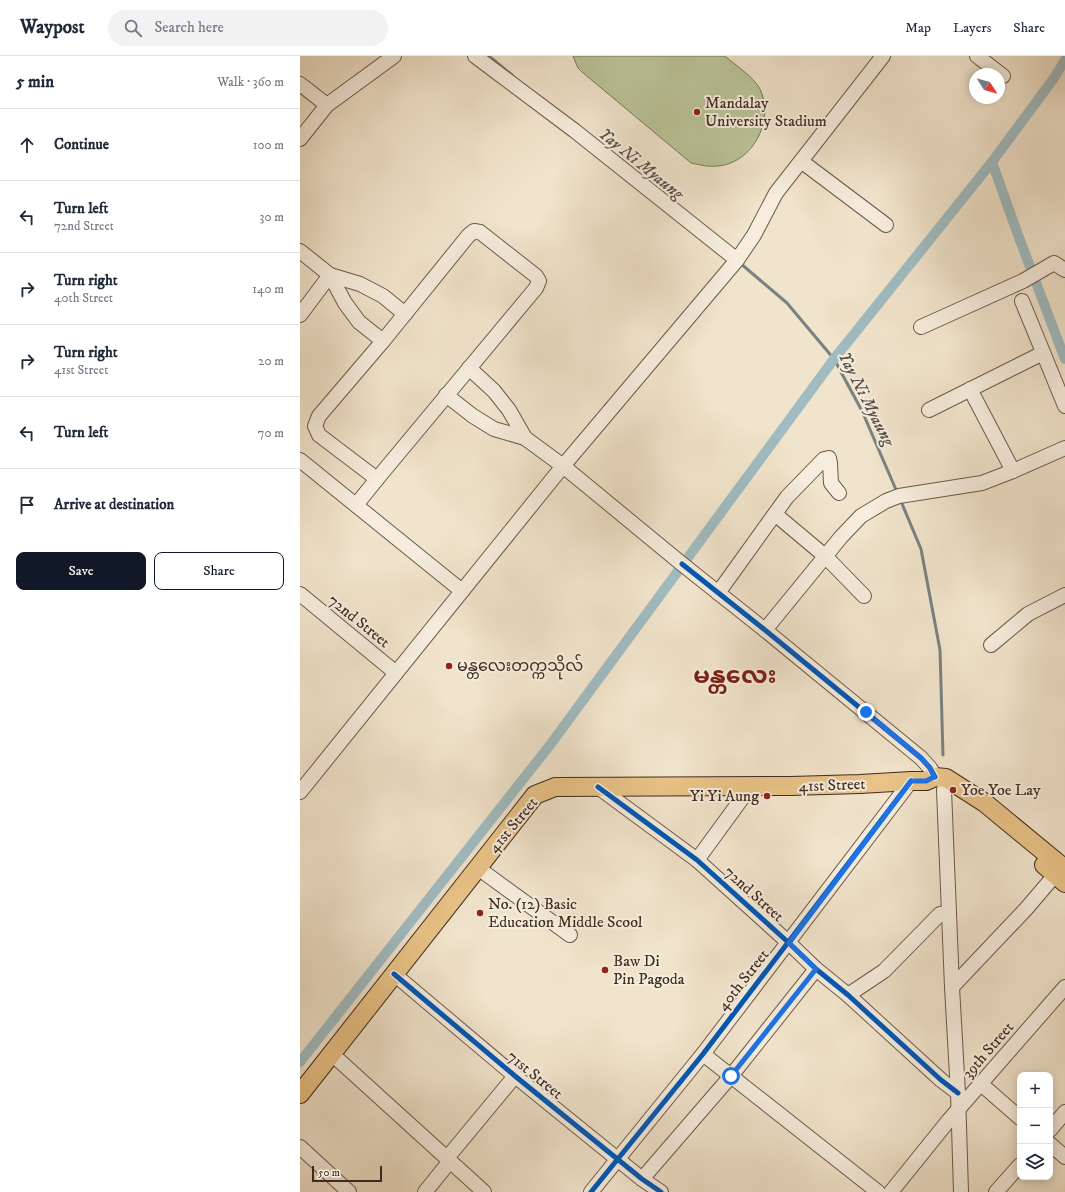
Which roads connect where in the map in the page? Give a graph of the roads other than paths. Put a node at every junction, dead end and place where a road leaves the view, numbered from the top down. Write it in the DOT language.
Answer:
graph roads {
  1 [pos="394,56"];
  2 [pos="475,56"];
  3 [pos="882,56"];
  4 [pos="977,56"];
  5 [pos="992,68"];
  6 [pos="300,84"];
  7 [pos="327,105"];
  8 [pos="300,139"];
  9 [pos="801,161"];
  10 [pos="886,225"];
  11 [pos="300,251"];
  12 [pos="737,260"];
  13 [pos="1065,270"];
  14 [pos="330,275"];
  15 [pos="1022,301"];
  16 [pos="405,314"];
  17 [pos="300,315"];
  18 [pos="921,326"];
  19 [pos="383,342"];
  20 [pos="1043,353"];
  21 [pos="469,368"];
  22 [pos="970,389"];
  23 [pos="446,395"];
  24 [pos="1065,406"];
  25 [pos="929,410"];
  26 [pos="525,438"];
  27 [pos="1065,448"];
  28 [pos="300,460"];
  29 [pos="563,466"];
  30 [pos="1013,471"];
  31 [pos="377,479"];
  32 [pos="839,493"];
  33 [pos="356,505"];
  34 [pos="775,514"];
  35 [pos="825,556"];
  36 [pos="462,592"];
  37 [pos="718,593"];
  38 [pos="300,594"];
  39 [pos="1065,595"];
  40 [pos="864,596"];
  41 [pos="765,630"];
  42 [pos="991,645"];
  43 [pos="396,673"];
  44 [pos="932,781"];
  45 [pos="751,786"];
  46 [pos="598,787"];
  47 [pos="300,792"];
  48 [pos="697,860"];
  49 [pos="478,868"];
  50 [pos="1062,873"];
  51 [pos="949,913"];
  52 [pos="570,935"];
  53 [pos="789,943"];
  54 [pos="816,969"];
  55 [pos="394,974"];
  56 [pos="952,987"];
  57 [pos="1065,987"];
  58 [pos="848,995"];
  59 [pos="332,1054"];
  60 [pos="703,1054"];
  61 [pos="515,1076"];
  62 [pos="731,1076"];
  63 [pos="981,1084"];
  64 [pos="958,1093"];
  65 [pos="300,1094"];
  66 [pos="958,1110"];
  67 [pos="1065,1112"];
  68 [pos="1017,1115"];
  69 [pos="1053,1126"];
  70 [pos="300,1147"];
  71 [pos="1053,1147"];
  72 [pos="1065,1157"];
  73 [pos="618,1159"];
  74 [pos="448,1160"];
  75 [pos="1017,1168"];
  76 [pos="642,1178"];
  77 [pos="349,1192"];
  78 [pos="425,1192"];
  79 [pos="484,1192"];
  80 [pos="591,1192"];
  81 [pos="661,1192"];
  82 [pos="878,1192"];
  83 [pos="891,1192"];
  84 [pos="962,1192"];
  85 [pos="996,1192"];
  1 -- 7 [label="street"];
  2 -- 12 [label="street"];
  3 -- 9 [label="street"];
  4 -- 5 [label="street"];
  6 -- 7 [label="street"];
  7 -- 8 [label="street"];
  9 -- 10 [label="street"];
  9 -- 12 [label="street"];
  11 -- 14 [label="street"];
  12 -- 29 [label="street"];
  13 -- 18 [label="street"];
  14 -- 16 [label="street"];
  14 -- 17 [label="street"];
  14 -- 19 [label="street"];
  15 -- 20 [label="street"];
  16 -- 19 [label="street"];
  16 -- 21 [label="street"];
  19 -- 31 [label="street"];
  20 -- 22 [label="street"];
  20 -- 24 [label="street"];
  21 -- 23 [label="street"];
  21 -- 26 [label="street"];
  22 -- 25 [label="street"];
  22 -- 30 [label="street"];
  23 -- 26 [label="street"];
  23 -- 31 [label="street"];
  26 -- 29 [label="street"];
  27 -- 30 [label="street"];
  28 -- 33 [label="street"];
  29 -- 36 [label="street"];
  29 -- 37 [label="street"];
  30 -- 35 [label="street"];
  31 -- 33 [label="street"];
  32 -- 34 [label="street"];
  33 -- 36 [label="street"];
  34 -- 35 [label="street"];
  34 -- 37 [label="street"];
  35 -- 40 [label="street"];
  35 -- 41 [label="street"];
  36 -- 43 [label="street"];
  37 -- 41 [label="street"];
  38 -- 43 [label="street, 72nd Street"];
  39 -- 42 [label="street"];
  41 -- 44 [label="street"];
  43 -- 47 [label="street"];
  44 -- 45 [label="main road, 41st Street"];
  44 -- 50 [label="main road"];
  44 -- 51 [label="street"];
  44 -- 53 [label="street, 40th Street"];
  45 -- 46 [label="main road, 41st Street"];
  45 -- 48 [label="street"];
  46 -- 48 [label="street, 72nd Street"];
  46 -- 49 [label="main road, 41st Street"];
  48 -- 53 [label="street, 72nd Street"];
  49 -- 52 [label="street"];
  49 -- 55 [label="main road, 41st Street"];
  50 -- 56 [label="street"];
  51 -- 56 [label="street"];
  51 -- 58 [label="street"];
  53 -- 54 [label="street, 72nd Street"];
  53 -- 60 [label="street, 40th Street"];
  54 -- 58 [label="street, 72nd Street"];
  54 -- 62 [label="street"];
  55 -- 59 [label="main road, 41st Street"];
  55 -- 61 [label="street, 71st Street"];
  56 -- 64 [label="street"];
  57 -- 63 [label="street, 39th Street"];
  58 -- 64 [label="street, 72nd Street"];
  59 -- 65 [label="main road, 41st Street"];
  59 -- 74 [label="street"];
  60 -- 62 [label="street"];
  60 -- 73 [label="street, 40th Street"];
  61 -- 73 [label="street, 71st Street"];
  61 -- 74 [label="street"];
  62 -- 76 [label="street"];
  62 -- 82 [label="street"];
  63 -- 66 [label="street, 39th Street"];
  63 -- 68 [label="street"];
  64 -- 66 [label="street"];
  66 -- 83 [label="street, 39th Street"];
  66 -- 84 [label="street"];
  67 -- 69 [label="street"];
  70 -- 77 [label="street"];
  71 -- 72 [label="street"];
  73 -- 76 [label="street, 71st Street"];
  73 -- 80 [label="street, 40th Street"];
  74 -- 78 [label="street"];
  74 -- 79 [label="street"];
  75 -- 85 [label="street"];
  76 -- 81 [label="street, 71st Street"];
}
